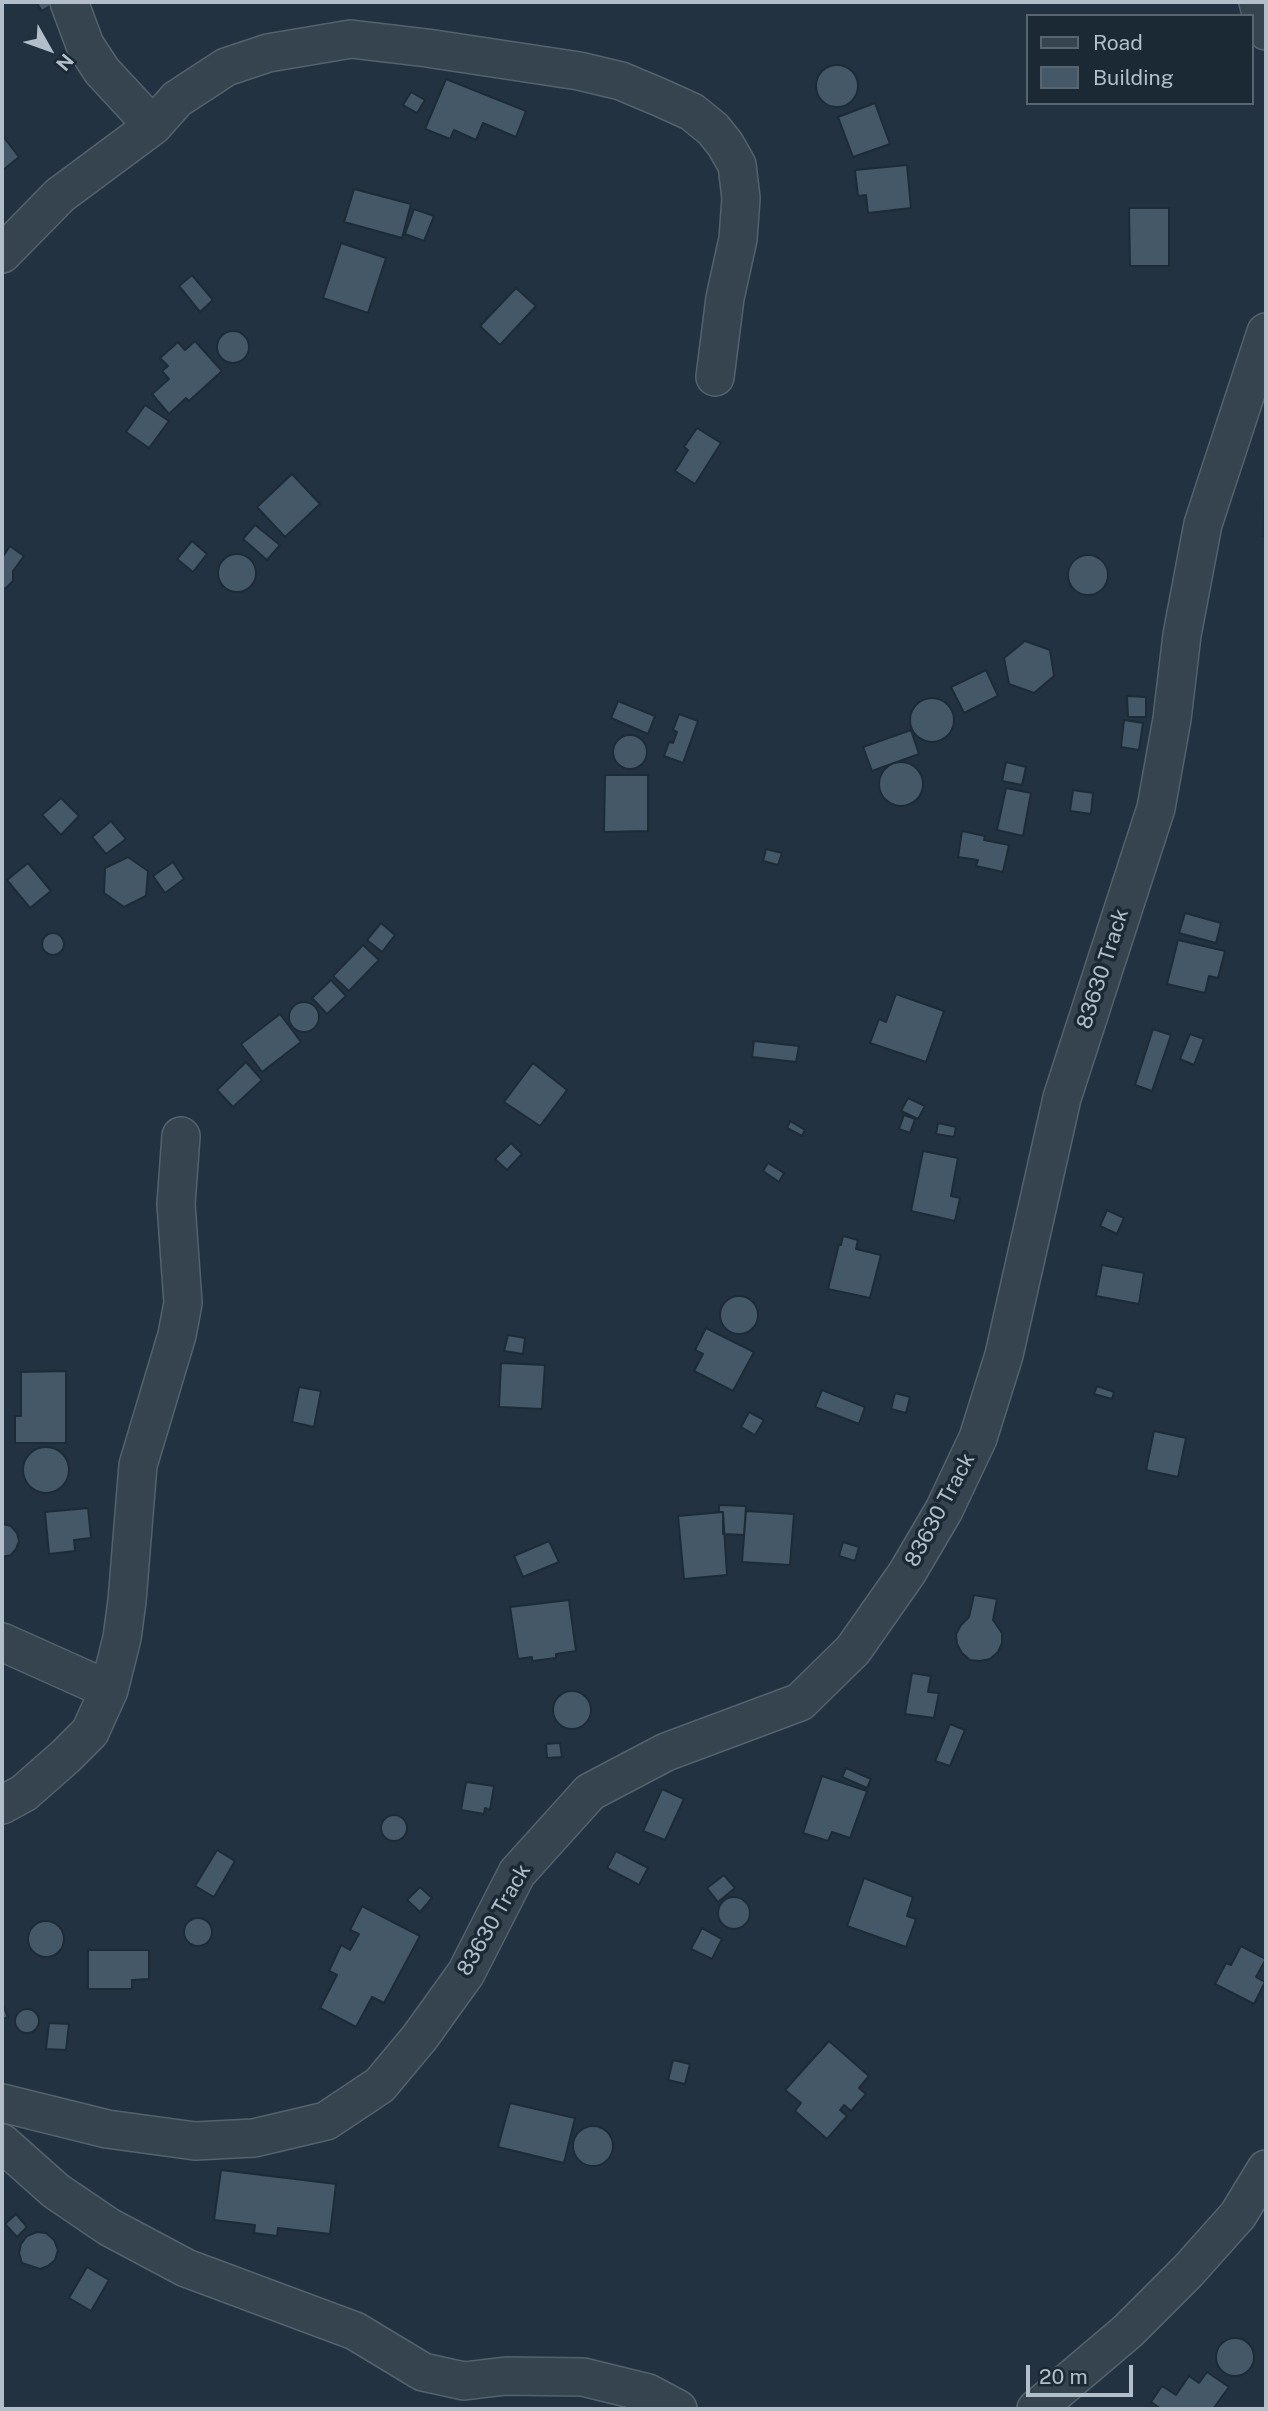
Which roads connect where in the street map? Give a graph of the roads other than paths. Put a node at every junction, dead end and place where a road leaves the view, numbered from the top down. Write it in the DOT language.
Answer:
graph roads {
  1 [pos="69,2"];
  2 [pos="1258,2"];
  3 [pos="1266,31"];
  4 [pos="153,126"];
  5 [pos="2,254"];
  6 [pos="1266,332"];
  7 [pos="715,377"];
  8 [pos="181,1136"];
  9 [pos="2,1642"];
  10 [pos="109,1690"];
  11 [pos="2,1805"];
  12 [pos="2,2103"];
  13 [pos="2,2143"];
  14 [pos="1266,2169"];
  15 [pos="678,2409"];
  16 [pos="1035,2409"];
  1 -- 4 [label="street"];
  2 -- 3 [label="street"];
  4 -- 5 [label="street"];
  4 -- 7 [label="street"];
  6 -- 12 [label="street, 83630 Track"];
  8 -- 10 [label="street"];
  9 -- 10 [label="street"];
  10 -- 11 [label="street"];
  13 -- 15 [label="street"];
  14 -- 16 [label="street"];
}
